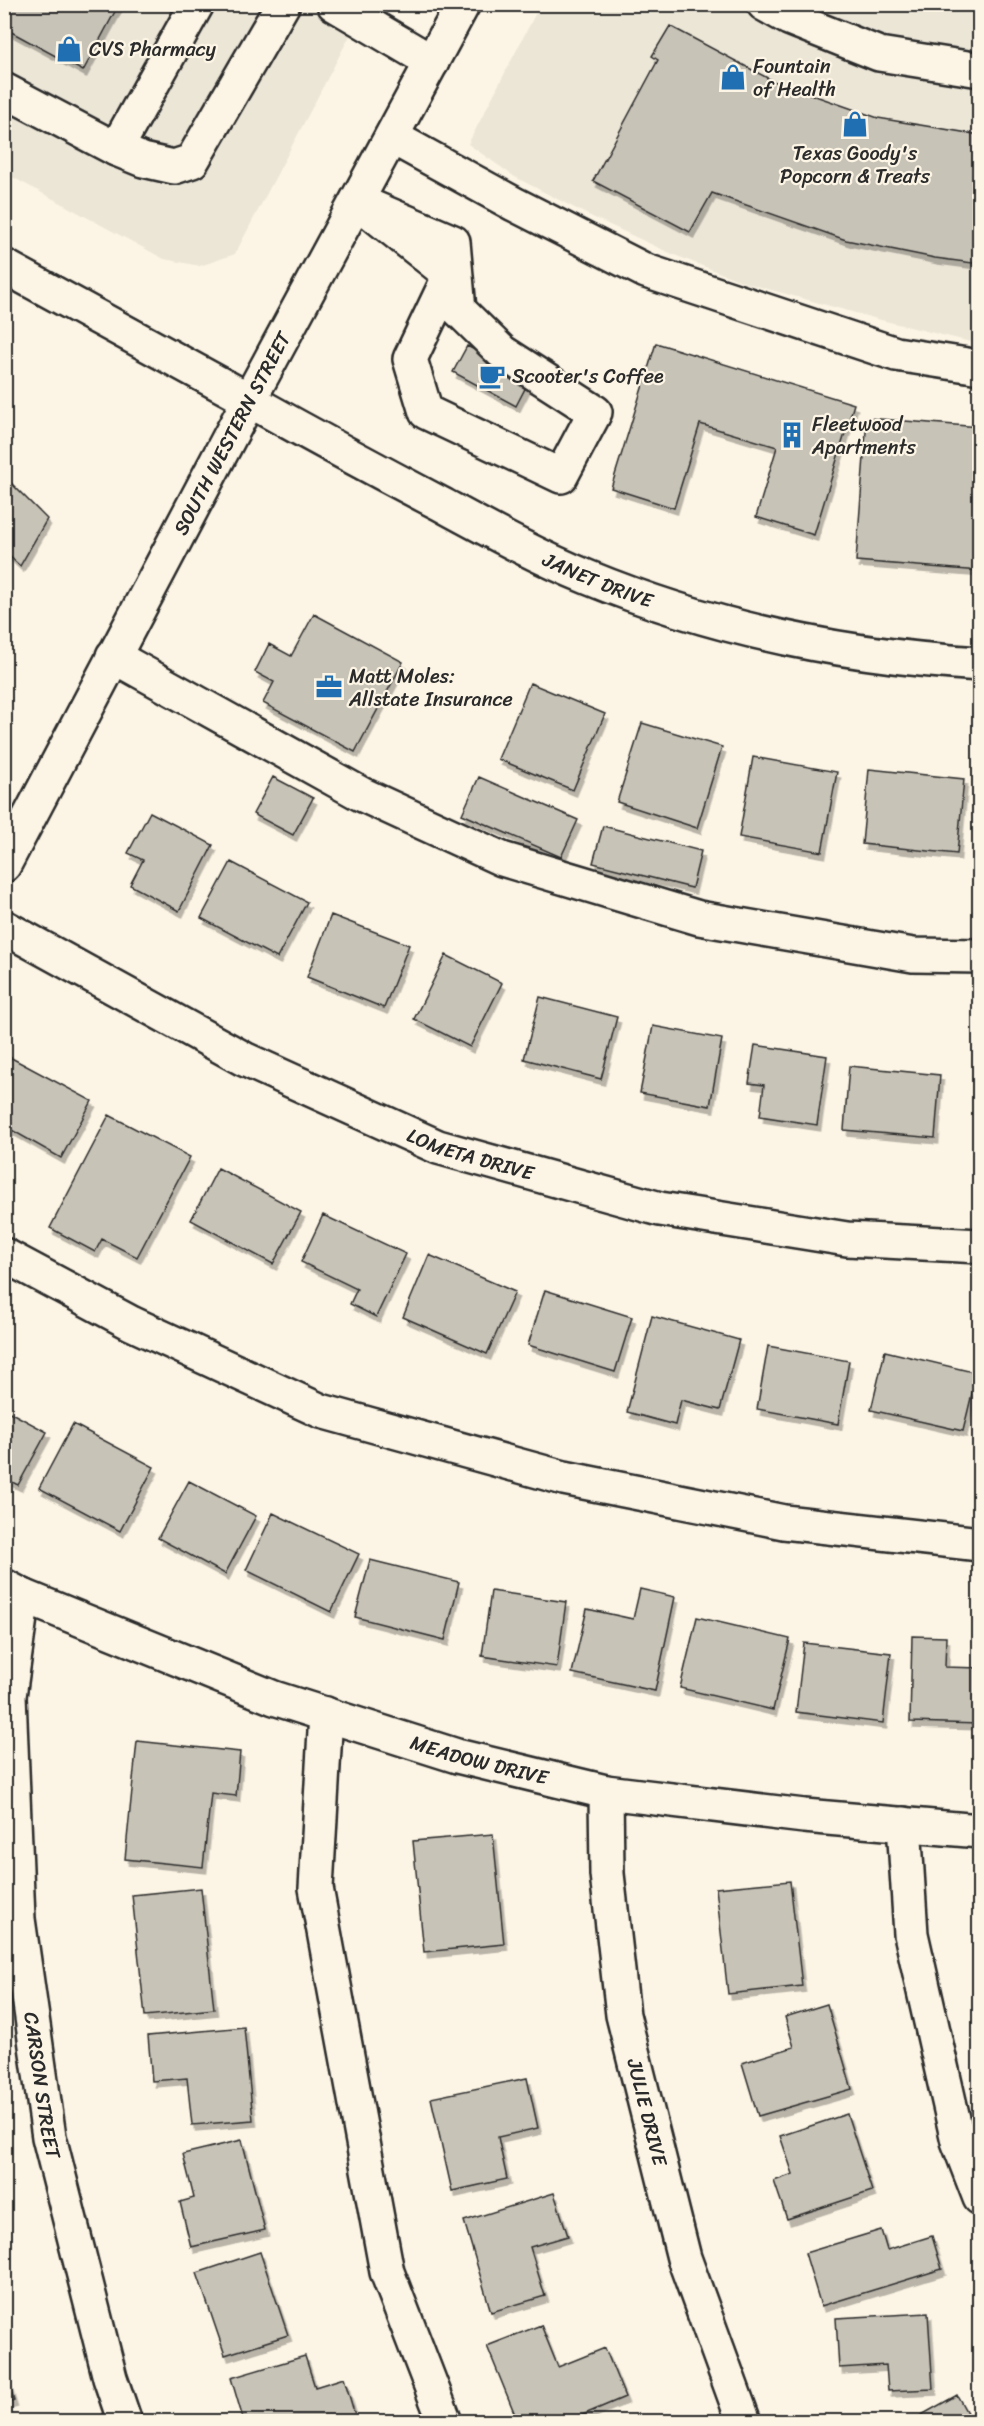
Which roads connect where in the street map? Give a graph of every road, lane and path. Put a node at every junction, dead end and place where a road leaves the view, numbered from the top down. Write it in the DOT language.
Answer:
graph roads {
  1 [pos="196,4"];
  2 [pos="283,4"];
  3 [pos="334,4"];
  4 [pos="463,4"];
  5 [pos="764,4"];
  6 [pos="432,62"];
  7 [pos="980,70"];
  8 [pos="4,90"];
  9 [pos="392,137"];
  10 [pos="116,149"];
  11 [pos="357,201"];
  12 [pos="4,266"];
  13 [pos="980,367"];
  14 [pos="249,400"];
  15 [pos="113,656"];
  16 [pos="980,664"];
  17 [pos="4,865"];
  18 [pos="4,927"];
  19 [pos="980,956"];
  20 [pos="980,1246"];
  21 [pos="4,1255"];
  22 [pos="980,1544"];
  23 [pos="14,1591"];
  24 [pos="326,1714"];
  25 [pos="606,1792"];
  26 [pos="904,1824"];
  27 [pos="980,1831"];
  28 [pos="980,2198"];
  29 [pos="125,2421"];
  30 [pos="445,2421"];
  31 [pos="744,2421"];
  1 -- 10 [label="street"];
  2 -- 10 [label="street"];
  3 -- 6 [label="street"];
  4 -- 6 [label="street, SOUTH WESTERN STREET"];
  5 -- 7 [label="street"];
  6 -- 9 [label="street, SOUTH WESTERN STREET"];
  8 -- 10 [label="street"];
  9 -- 11 [label="street, SOUTH WESTERN STREET"];
  9 -- 13 [label="street"];
  11 -- 11 [label="street"];
  11 -- 14 [label="street, SOUTH WESTERN STREET"];
  12 -- 14 [label="street, JANET DRIVE"];
  14 -- 15 [label="street, SOUTH WESTERN STREET"];
  14 -- 16 [label="street, JANET DRIVE"];
  15 -- 17 [label="street, SOUTH WESTERN STREET"];
  15 -- 19 [label="street"];
  18 -- 20 [label="street, LOMETA DRIVE"];
  21 -- 22 [label="street"];
  23 -- 24 [label="street, MEADOW DRIVE"];
  23 -- 29 [label="street, CARSON STREET"];
  24 -- 25 [label="street, MEADOW DRIVE"];
  24 -- 30 [label="street"];
  25 -- 26 [label="street, MEADOW DRIVE"];
  25 -- 31 [label="street, JULIE DRIVE"];
  26 -- 27 [label="street, MEADOW DRIVE"];
  26 -- 28 [label="street"];
}
